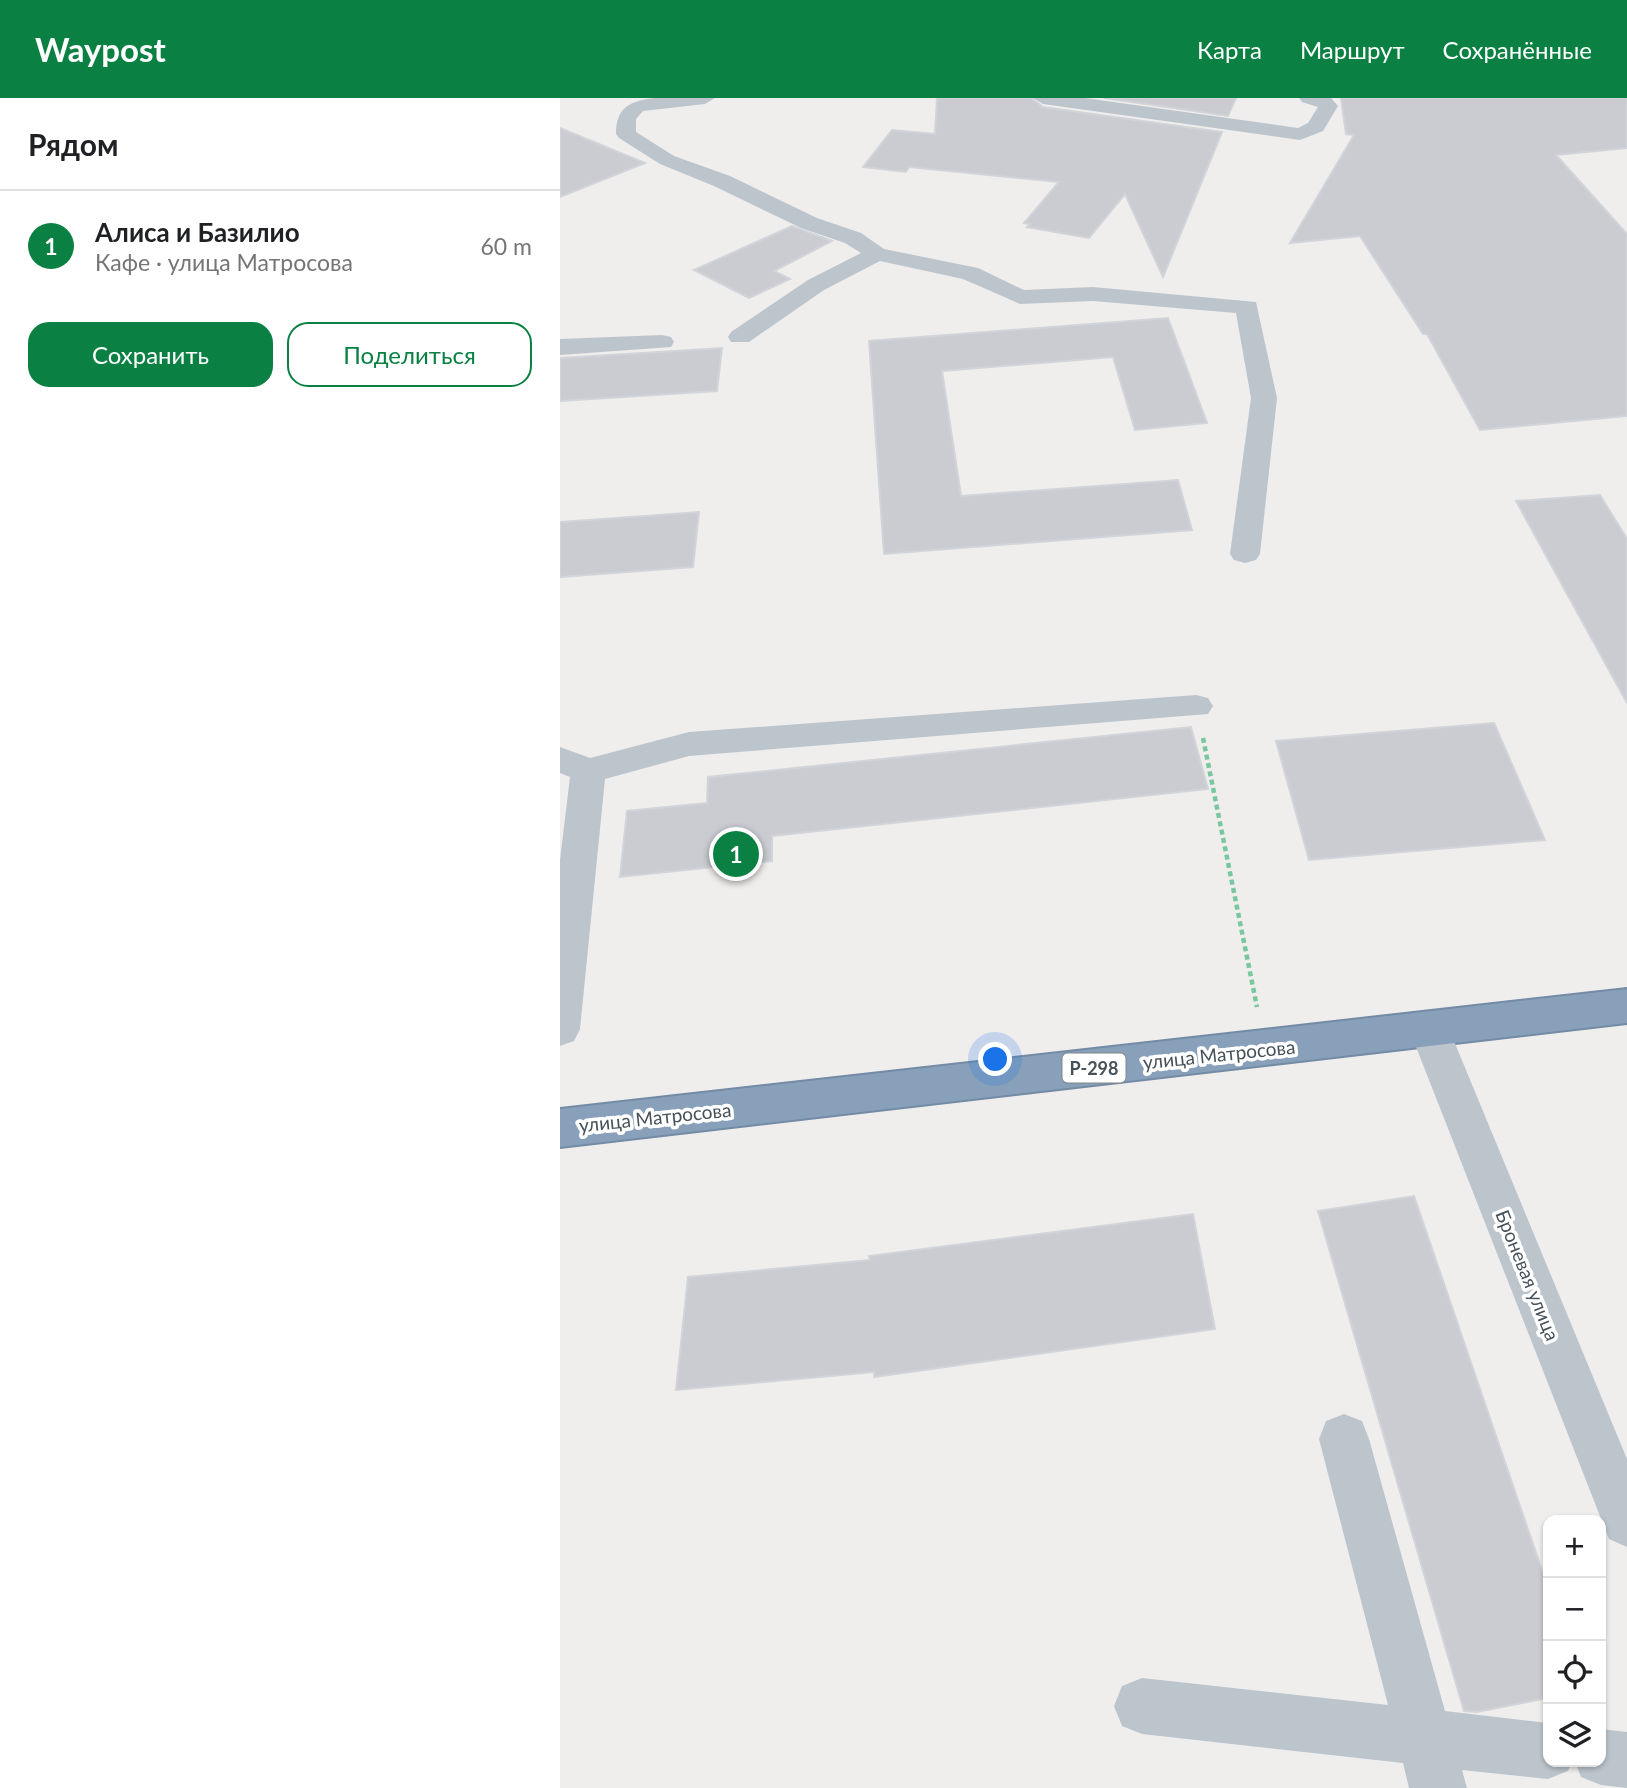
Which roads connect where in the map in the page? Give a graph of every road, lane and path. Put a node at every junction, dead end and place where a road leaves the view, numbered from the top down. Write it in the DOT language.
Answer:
graph roads {
  1 [pos="705,98"];
  2 [pos="1043,98"];
  3 [pos="1309,98"];
  4 [pos="877,254"];
  5 [pos="740,337"];
  6 [pos="662,342"];
  7 [pos="560,347"];
  8 [pos="1245,554"];
  9 [pos="1196,706"];
  10 [pos="574,765"];
  11 [pos="1627,1006"];
  12 [pos="1429,1029"];
  13 [pos="560,1030"];
  14 [pos="1265,1049"];
  15 [pos="560,1128"];
  16 [pos="1344,1439"];
  17 [pos="1627,1521"];
  18 [pos="1142,1706"];
  19 [pos="1543,1751"];
  20 [pos="1606,1758"];
  21 [pos="1627,1760"];
  22 [pos="1432,1762"];
  1 -- 4 [label="street"];
  2 -- 3 [label="street"];
  4 -- 5 [label="street"];
  4 -- 8 [label="street"];
  6 -- 7 [label="street"];
  9 -- 10 [label="street"];
  9 -- 14 [label="path"];
  10 -- 13 [label="street"];
  11 -- 12 [label="highway, улица Матросова / Р-298"];
  12 -- 14 [label="highway, улица Матросова / Р-298"];
  12 -- 17 [label="street, Броневая улица"];
  14 -- 15 [label="highway, улица Матросова / Р-298"];
  16 -- 22 [label="street"];
  18 -- 22 [label="street"];
  19 -- 22 [label="street"];
  20 -- 21 [label="street"];
}
